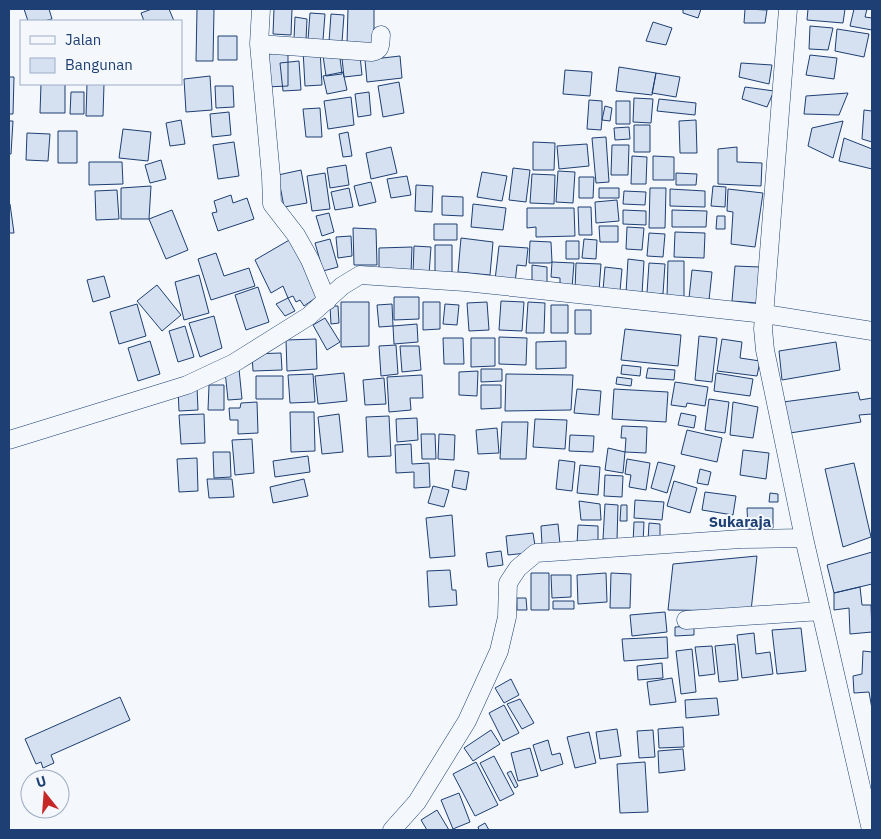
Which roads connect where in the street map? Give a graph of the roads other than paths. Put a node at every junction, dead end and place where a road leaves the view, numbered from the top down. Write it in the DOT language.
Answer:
graph roads {
  1 [pos="261,9"];
  2 [pos="788,9"];
  3 [pos="382,35"];
  4 [pos="259,44"];
  5 [pos="327,301"];
  6 [pos="765,314"];
  7 [pos="872,332"];
  8 [pos="9,440"];
  9 [pos="804,538"];
  10 [pos="821,611"];
  11 [pos="686,620"];
  12 [pos="392,830"];
  13 [pos="871,830"];
  1 -- 4 [label="street"];
  2 -- 6 [label="street"];
  3 -- 4 [label="street"];
  4 -- 5 [label="street"];
  5 -- 6 [label="street"];
  5 -- 8 [label="street"];
  6 -- 7 [label="street"];
  6 -- 9 [label="street"];
  9 -- 10 [label="street"];
  9 -- 12 [label="street"];
  10 -- 11 [label="street"];
  10 -- 13 [label="street"];
}
